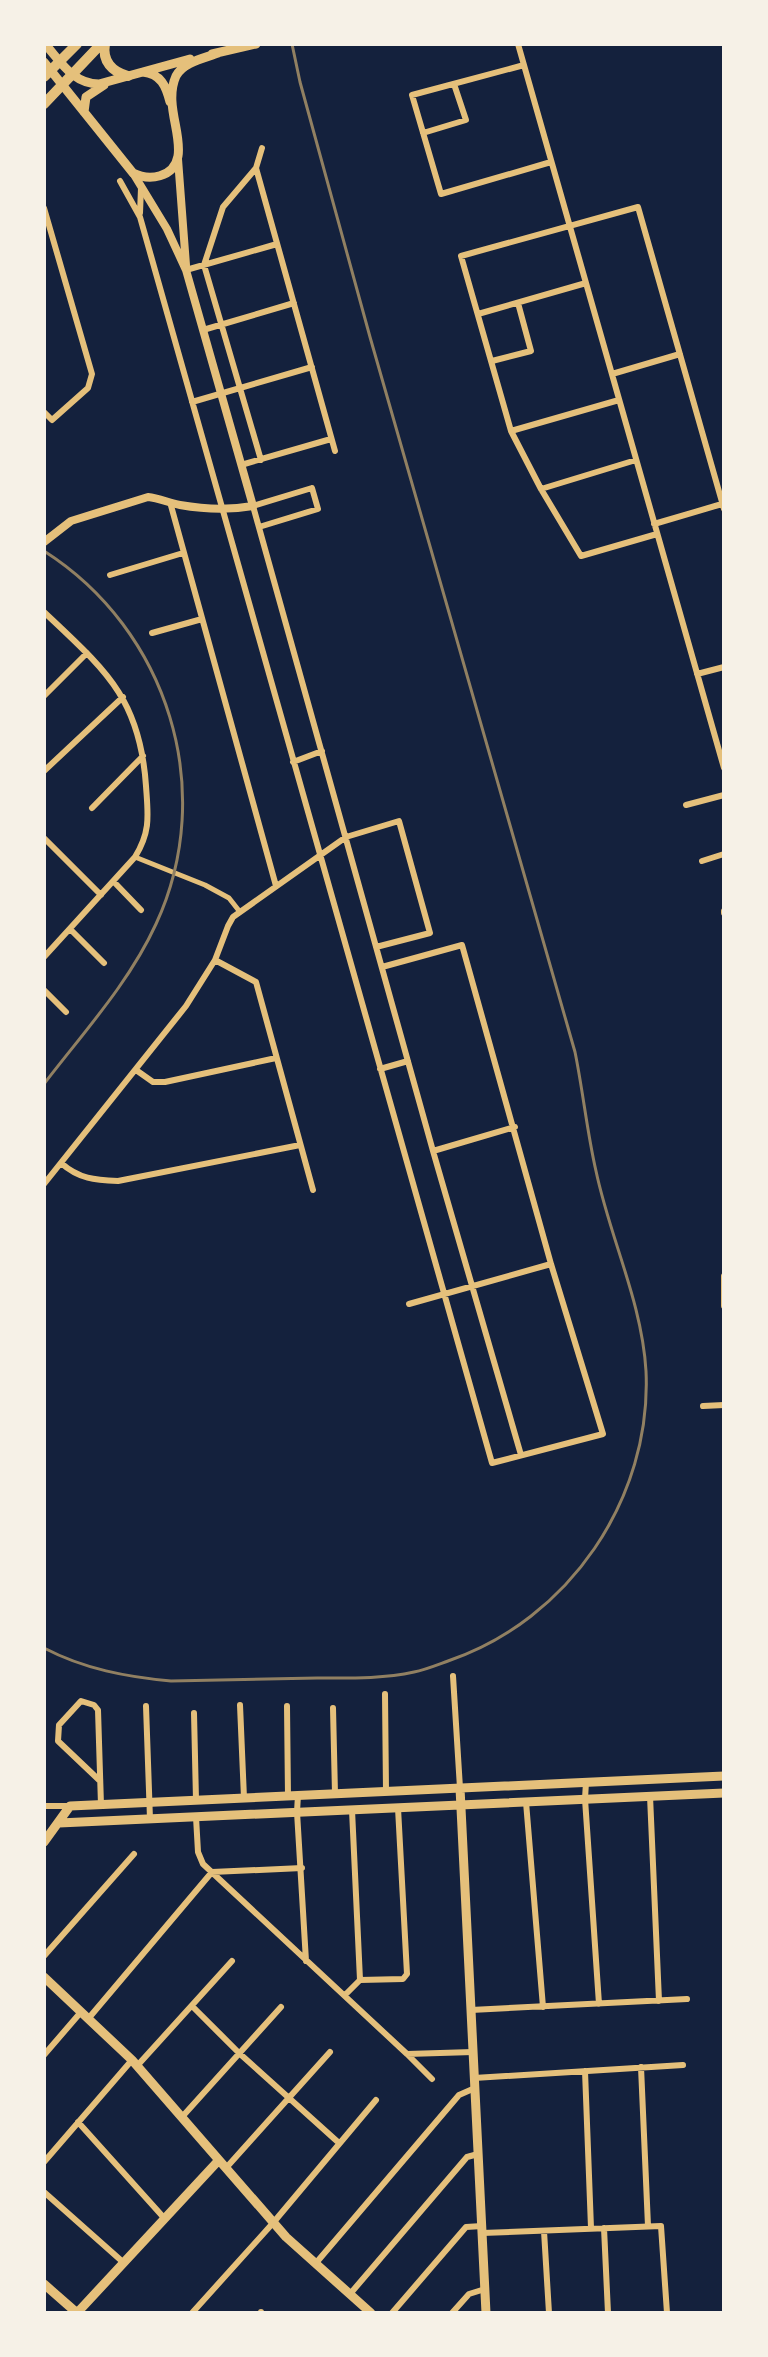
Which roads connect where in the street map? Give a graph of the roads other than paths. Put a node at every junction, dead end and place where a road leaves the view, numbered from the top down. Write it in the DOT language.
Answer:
graph roads {
  1 [pos="77,44"];
  2 [pos="103,44"];
  3 [pos="256,44"];
  4 [pos="518,44"];
  5 [pos="45,45"];
  6 [pos="218,53"];
  7 [pos="44,62"];
  8 [pos="524,65"];
  9 [pos="141,72"];
  10 [pos="71,74"];
  11 [pos="128,76"];
  12 [pos="44,77"];
  13 [pos="114,79"];
  14 [pos="60,83"];
  15 [pos="454,84"];
  16 [pos="44,104"];
  17 [pos="172,109"];
  18 [pos="84,112"];
  19 [pos="423,133"];
  20 [pos="262,148"];
  21 [pos="178,155"];
  22 [pos="551,162"];
  23 [pos="256,168"];
  24 [pos="133,173"];
  25 [pos="120,181"];
  26 [pos="141,187"];
  27 [pos="44,208"];
  28 [pos="140,217"];
  29 [pos="570,226"];
  30 [pos="52,231"];
  31 [pos="44,239"];
  32 [pos="277,244"];
  33 [pos="204,265"];
  34 [pos="186,270"];
  35 [pos="586,283"];
  36 [pos="294,303"];
  37 [pos="518,303"];
  38 [pos="478,314"];
  39 [pos="221,324"];
  40 [pos="203,330"];
  41 [pos="680,354"];
  42 [pos="492,361"];
  43 [pos="312,367"];
  44 [pos="612,374"];
  45 [pos="240,388"];
  46 [pos="221,394"];
  47 [pos="619,400"];
  48 [pos="192,402"];
  49 [pos="44,412"];
  50 [pos="511,431"];
  51 [pos="331,439"];
  52 [pos="335,451"];
  53 [pos="261,460"];
  54 [pos="636,460"];
  55 [pos="241,465"];
  56 [pos="541,489"];
  57 [pos="170,502"];
  58 [pos="253,506"];
  59 [pos="723,506"];
  60 [pos="222,509"];
  61 [pos="654,524"];
  62 [pos="259,527"];
  63 [pos="657,534"];
  64 [pos="44,542"];
  65 [pos="183,553"];
  66 [pos="110,575"];
  67 [pos="45,616"];
  68 [pos="202,619"];
  69 [pos="152,633"];
  70 [pos="87,653"];
  71 [pos="724,667"];
  72 [pos="697,674"];
  73 [pos="44,696"];
  74 [pos="123,697"];
  75 [pos="322,751"];
  76 [pos="143,756"];
  77 [pos="293,762"];
  78 [pos="724,766"];
  79 [pos="44,771"];
  80 [pos="724,795"];
  81 [pos="686,805"];
  82 [pos="92,808"];
  83 [pos="346,837"];
  84 [pos="44,838"];
  85 [pos="724,854"];
  86 [pos="320,856"];
  87 [pos="135,857"];
  88 [pos="702,861"];
  89 [pos="114,882"];
  90 [pos="276,886"];
  91 [pos="101,895"];
  92 [pos="141,910"];
  93 [pos="240,912"];
  94 [pos="70,929"];
  95 [pos="376,947"];
  96 [pos="44,957"];
  97 [pos="215,960"];
  98 [pos="104,963"];
  99 [pos="382,967"];
  100 [pos="44,990"];
  101 [pos="66,1012"];
  102 [pos="276,1058"];
  103 [pos="408,1061"];
  104 [pos="380,1069"];
  105 [pos="136,1070"];
  106 [pos="515,1127"];
  107 [pos="300,1145"];
  108 [pos="433,1151"];
  109 [pos="61,1163"];
  110 [pos="44,1184"];
  111 [pos="313,1190"];
  112 [pos="551,1264"];
  113 [pos="724,1276"];
  114 [pos="472,1287"];
  115 [pos="724,1290"];
  116 [pos="444,1294"];
  117 [pos="409,1304"];
  118 [pos="724,1306"];
  119 [pos="724,1405"];
  120 [pos="703,1406"];
  121 [pos="521,1455"];
  122 [pos="453,1676"];
  123 [pos="385,1694"];
  124 [pos="240,1705"];
  125 [pos="146,1706"];
  126 [pos="287,1706"];
  127 [pos="333,1708"];
  128 [pos="194,1713"];
  129 [pos="724,1776"];
  130 [pos="99,1780"];
  131 [pos="586,1782"];
  132 [pos="460,1788"];
  133 [pos="386,1791"];
  134 [pos="724,1793"];
  135 [pos="335,1794"];
  136 [pos="293,1796"];
  137 [pos="650,1796"];
  138 [pos="244,1798"];
  139 [pos="585,1799"];
  140 [pos="196,1800"];
  141 [pos="150,1802"];
  142 [pos="526,1802"];
  143 [pos="101,1805"];
  144 [pos="461,1805"];
  145 [pos="44,1806"];
  146 [pos="70,1806"];
  147 [pos="398,1808"];
  148 [pos="352,1810"];
  149 [pos="297,1812"];
  150 [pos="196,1817"];
  151 [pos="150,1819"];
  152 [pos="59,1823"];
  153 [pos="44,1824"];
  154 [pos="44,1842"];
  155 [pos="134,1854"];
  156 [pos="302,1868"];
  157 [pos="212,1872"];
  158 [pos="44,1956"];
  159 [pos="232,1961"];
  160 [pos="306,1961"];
  161 [pos="44,1977"];
  162 [pos="360,1980"];
  163 [pos="345,1995"];
  164 [pos="687,1999"];
  165 [pos="659,2001"];
  166 [pos="599,2004"];
  167 [pos="192,2006"];
  168 [pos="281,2007"];
  169 [pos="543,2007"];
  170 [pos="471,2010"];
  171 [pos="84,2015"];
  172 [pos="330,2052"];
  173 [pos="473,2052"];
  174 [pos="239,2053"];
  175 [pos="407,2054"];
  176 [pos="44,2055"];
  177 [pos="135,2063"];
  178 [pos="683,2065"];
  179 [pos="641,2067"];
  180 [pos="585,2071"];
  181 [pos="432,2079"];
  182 [pos="474,2083"];
  183 [pos="289,2098"];
  184 [pos="376,2100"];
  185 [pos="182,2117"];
  186 [pos="78,2122"];
  187 [pos="339,2143"];
  188 [pos="478,2154"];
  189 [pos="44,2162"];
  190 [pos="222,2164"];
  191 [pos="44,2192"];
  192 [pos="165,2219"];
  193 [pos="273,2223"];
  194 [pos="648,2226"];
  195 [pos="591,2228"];
  196 [pos="604,2228"];
  197 [pos="482,2230"];
  198 [pos="544,2231"];
  199 [pos="124,2263"];
  200 [pos="316,2263"];
  201 [pos="44,2284"];
  202 [pos="485,2289"];
  203 [pos="350,2294"];
  204 [pos="77,2313"];
  205 [pos="192,2313"];
  206 [pos="371,2313"];
  207 [pos="392,2313"];
  208 [pos="452,2313"];
  209 [pos="486,2313"];
  210 [pos="549,2313"];
  211 [pos="608,2313"];
  212 [pos="667,2313"];
  1 -- 12 [label="main road"];
  2 -- 10 [label="main road"];
  2 -- 11 [label="main road"];
  3 -- 6 [label="main road"];
  4 -- 8 [label="street"];
  5 -- 10 [label="main road"];
  6 -- 9 [label="main road"];
  6 -- 17 [label="main road"];
  7 -- 14 [label="main road"];
  8 -- 15 [label="street"];
  8 -- 22 [label="street"];
  9 -- 11 [label="main road"];
  9 -- 17 [label="main road"];
  10 -- 13 [label="main road"];
  10 -- 14 [label="main road"];
  11 -- 13 [label="main road"];
  13 -- 18 [label="main road"];
  14 -- 16 [label="main road"];
  14 -- 18 [label="main road"];
  15 -- 19 [label="street"];
  15 -- 19 [label="street"];
  17 -- 21 [label="main road"];
  18 -- 24 [label="main road"];
  19 -- 22 [label="street"];
  20 -- 23 [label="street"];
  21 -- 24 [label="main road"];
  21 -- 34 [label="street"];
  22 -- 29 [label="street"];
  23 -- 32 [label="street"];
  23 -- 33 [label="street"];
  24 -- 26 [label="street"];
  25 -- 28 [label="street"];
  26 -- 28 [label="street"];
  26 -- 34 [label="street"];
  27 -- 30 [label="street"];
  28 -- 48 [label="street"];
  29 -- 35 [label="street"];
  29 -- 38 [label="street"];
  29 -- 41 [label="street"];
  30 -- 31 [label="street"];
  30 -- 49 [label="street"];
  32 -- 33 [label="street"];
  32 -- 36 [label="street"];
  33 -- 34 [label="street"];
  33 -- 39 [label="street"];
  34 -- 40 [label="street"];
  35 -- 37 [label="street"];
  35 -- 44 [label="street"];
  36 -- 39 [label="street"];
  36 -- 43 [label="street"];
  37 -- 38 [label="street"];
  37 -- 42 [label="street"];
  38 -- 42 [label="street"];
  39 -- 40 [label="street"];
  39 -- 45 [label="street"];
  40 -- 46 [label="street"];
  41 -- 44 [label="street"];
  41 -- 59 [label="street"];
  42 -- 50 [label="street"];
  43 -- 45 [label="street"];
  43 -- 51 [label="street"];
  44 -- 47 [label="street"];
  45 -- 46 [label="street"];
  45 -- 53 [label="street"];
  46 -- 48 [label="street"];
  46 -- 55 [label="street"];
  47 -- 50 [label="street"];
  47 -- 54 [label="street"];
  48 -- 60 [label="street"];
  50 -- 56 [label="street"];
  51 -- 52 [label="street"];
  51 -- 53 [label="street"];
  53 -- 55 [label="street"];
  54 -- 56 [label="street"];
  54 -- 61 [label="street"];
  55 -- 58 [label="street"];
  56 -- 63 [label="street"];
  57 -- 60 [label="street"];
  57 -- 64 [label="street"];
  57 -- 65 [label="street"];
  58 -- 60 [label="street"];
  58 -- 62 [label="street"];
  58 -- 62 [label="street"];
  59 -- 61 [label="street"];
  60 -- 77 [label="street"];
  61 -- 63 [label="street"];
  62 -- 75 [label="street"];
  63 -- 72 [label="street"];
  65 -- 66 [label="street"];
  65 -- 68 [label="street"];
  67 -- 70 [label="street"];
  68 -- 69 [label="street"];
  68 -- 90 [label="street"];
  70 -- 73 [label="street"];
  70 -- 74 [label="street"];
  71 -- 72 [label="street"];
  72 -- 78 [label="street"];
  74 -- 76 [label="street"];
  74 -- 79 [label="street"];
  75 -- 77 [label="street"];
  75 -- 83 [label="street"];
  76 -- 82 [label="street"];
  76 -- 87 [label="street"];
  77 -- 86 [label="street"];
  80 -- 81 [label="street"];
  83 -- 86 [label="street"];
  83 -- 95 [label="street"];
  83 -- 95 [label="street"];
  84 -- 91 [label="street"];
  85 -- 88 [label="street"];
  86 -- 90 [label="street"];
  86 -- 104 [label="street"];
  87 -- 89 [label="street"];
  87 -- 93 [label="street"];
  89 -- 91 [label="street"];
  89 -- 92 [label="street"];
  90 -- 93 [label="street"];
  91 -- 94 [label="street"];
  93 -- 97 [label="street"];
  94 -- 96 [label="street"];
  94 -- 98 [label="street"];
  95 -- 99 [label="street"];
  97 -- 102 [label="street"];
  97 -- 105 [label="street"];
  99 -- 103 [label="street"];
  99 -- 106 [label="street"];
  100 -- 101 [label="street"];
  102 -- 105 [label="street"];
  102 -- 107 [label="street"];
  103 -- 104 [label="street"];
  103 -- 108 [label="street"];
  104 -- 116 [label="street"];
  105 -- 109 [label="street"];
  106 -- 108 [label="street"];
  106 -- 112 [label="street"];
  107 -- 109 [label="street"];
  107 -- 111 [label="street"];
  108 -- 114 [label="street"];
  109 -- 110 [label="street"];
  112 -- 114 [label="street"];
  112 -- 121 [label="street"];
  113 -- 115 [label="street"];
  114 -- 116 [label="street"];
  114 -- 121 [label="street"];
  115 -- 118 [label="street"];
  116 -- 117 [label="street"];
  116 -- 121 [label="street"];
  119 -- 120 [label="street"];
  122 -- 132 [label="street"];
  123 -- 133 [label="street"];
  124 -- 138 [label="street"];
  125 -- 141 [label="street"];
  126 -- 136 [label="street"];
  127 -- 135 [label="street"];
  128 -- 140 [label="street"];
  129 -- 131 [label="main road"];
  130 -- 130 [label="street"];
  130 -- 143 [label="street"];
  131 -- 132 [label="main road"];
  131 -- 139 [label="street"];
  132 -- 133 [label="main road"];
  132 -- 144 [label="main road"];
  133 -- 135 [label="main road"];
  134 -- 137 [label="main road"];
  135 -- 136 [label="main road"];
  136 -- 138 [label="main road"];
  136 -- 149 [label="street"];
  137 -- 139 [label="main road"];
  137 -- 165 [label="street"];
  138 -- 140 [label="main road"];
  139 -- 142 [label="main road"];
  139 -- 166 [label="street"];
  140 -- 141 [label="main road"];
  141 -- 143 [label="main road"];
  141 -- 151 [label="street"];
  142 -- 144 [label="main road"];
  142 -- 169 [label="street"];
  143 -- 146 [label="main road"];
  144 -- 147 [label="main road"];
  144 -- 170 [label="main road"];
  145 -- 146 [label="street"];
  146 -- 152 [label="main road"];
  147 -- 148 [label="main road"];
  147 -- 162 [label="street"];
  148 -- 149 [label="main road"];
  148 -- 162 [label="street"];
  149 -- 150 [label="main road"];
  149 -- 156 [label="street"];
  150 -- 151 [label="main road"];
  150 -- 157 [label="street"];
  151 -- 152 [label="main road"];
  152 -- 153 [label="street"];
  152 -- 154 [label="main road"];
  155 -- 158 [label="street"];
  156 -- 157 [label="street"];
  156 -- 160 [label="street"];
  157 -- 160 [label="street"];
  157 -- 171 [label="street"];
  159 -- 167 [label="street"];
  160 -- 163 [label="street"];
  161 -- 171 [label="main road"];
  162 -- 163 [label="street"];
  163 -- 175 [label="street"];
  164 -- 165 [label="street"];
  165 -- 166 [label="street"];
  166 -- 169 [label="street"];
  167 -- 174 [label="street"];
  167 -- 177 [label="street"];
  168 -- 174 [label="street"];
  169 -- 170 [label="street"];
  170 -- 173 [label="main road"];
  171 -- 176 [label="street"];
  171 -- 177 [label="main road"];
  172 -- 183 [label="street"];
  173 -- 175 [label="street"];
  173 -- 182 [label="main road"];
  174 -- 183 [label="street"];
  174 -- 185 [label="street"];
  175 -- 181 [label="street"];
  177 -- 185 [label="main road"];
  177 -- 186 [label="street"];
  178 -- 179 [label="street"];
  179 -- 180 [label="street"];
  179 -- 194 [label="street"];
  180 -- 182 [label="street"];
  180 -- 195 [label="street"];
  182 -- 188 [label="main road"];
  182 -- 200 [label="street"];
  183 -- 187 [label="street"];
  183 -- 190 [label="street"];
  184 -- 187 [label="street"];
  185 -- 190 [label="main road"];
  186 -- 189 [label="street"];
  186 -- 192 [label="street"];
  187 -- 193 [label="street"];
  188 -- 197 [label="main road"];
  188 -- 203 [label="street"];
  190 -- 192 [label="main road"];
  190 -- 193 [label="main road"];
  191 -- 199 [label="street"];
  192 -- 199 [label="main road"];
  193 -- 200 [label="main road"];
  193 -- 205 [label="street"];
  194 -- 196 [label="street"];
  194 -- 212 [label="street"];
  195 -- 196 [label="street"];
  195 -- 198 [label="street"];
  196 -- 211 [label="street"];
  197 -- 198 [label="street"];
  197 -- 202 [label="main road"];
  197 -- 207 [label="street"];
  198 -- 210 [label="street"];
  199 -- 204 [label="main road"];
  200 -- 203 [label="main road"];
  201 -- 204 [label="main road"];
  202 -- 208 [label="street"];
  202 -- 209 [label="main road"];
  203 -- 206 [label="main road"];
}
